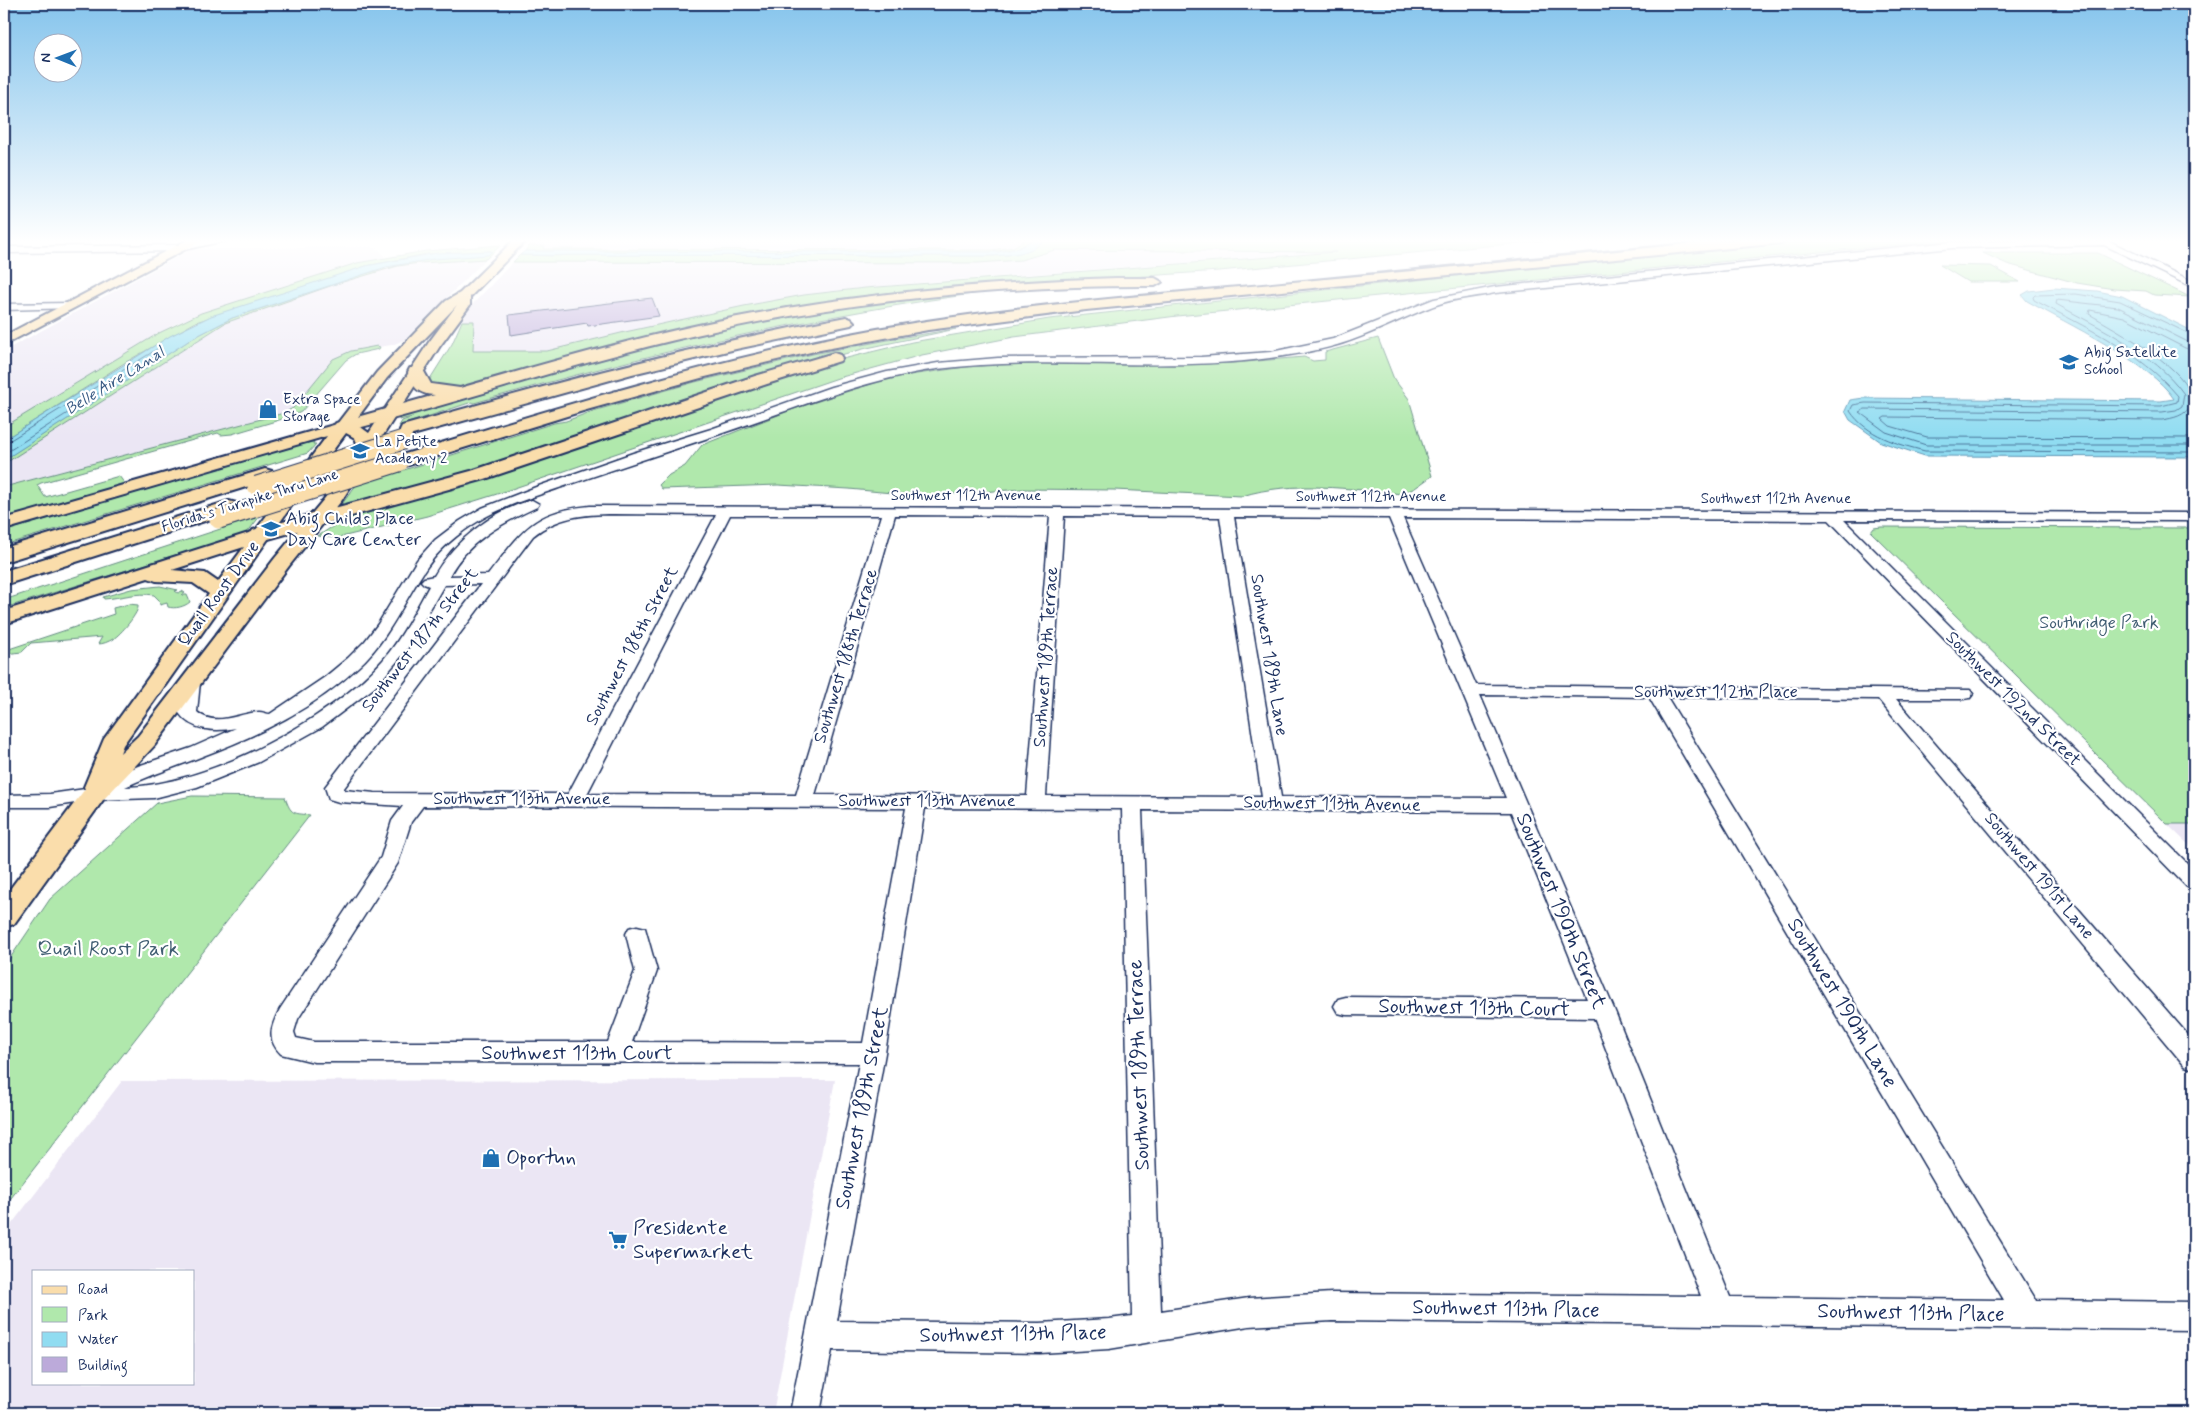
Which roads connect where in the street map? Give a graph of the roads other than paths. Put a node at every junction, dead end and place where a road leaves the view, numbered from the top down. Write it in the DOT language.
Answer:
graph roads {
  1 [pos="449,305"];
  2 [pos="464,305"];
  3 [pos="835,305"];
  4 [pos="954,305"];
  5 [pos="1083,305"];
  6 [pos="1163,305"];
  7 [pos="1426,305"];
  8 [pos="69,306"];
  9 [pos="4,307"];
  10 [pos="911,311"];
  11 [pos="858,320"];
  12 [pos="4,341"];
  13 [pos="416,372"];
  14 [pos="477,388"];
  15 [pos="365,397"];
  16 [pos="392,413"];
  17 [pos="342,427"];
  18 [pos="715,432"];
  19 [pos="276,446"];
  20 [pos="404,446"];
  21 [pos="368,449"];
  22 [pos="261,480"];
  23 [pos="291,494"];
  24 [pos="517,498"];
  25 [pos="531,504"];
  26 [pos="725,511"];
  27 [pos="889,512"];
  28 [pos="1057,512"];
  29 [pos="224,513"];
  30 [pos="1226,513"];
  31 [pos="1394,513"];
  32 [pos="1832,516"];
  33 [pos="2194,517"];
  34 [pos="318,518"];
  35 [pos="549,518"];
  36 [pos="4,525"];
  37 [pos="453,532"];
  38 [pos="261,536"];
  39 [pos="475,536"];
  40 [pos="4,554"];
  41 [pos="4,564"];
  42 [pos="128,577"];
  43 [pos="4,578"];
  44 [pos="492,579"];
  45 [pos="438,581"];
  46 [pos="409,583"];
  47 [pos="4,588"];
  48 [pos="220,592"];
  49 [pos="206,612"];
  50 [pos="4,618"];
  51 [pos="223,638"];
  52 [pos="191,682"];
  53 [pos="1468,690"];
  54 [pos="1655,692"];
  55 [pos="1883,694"];
  56 [pos="1964,694"];
  57 [pos="306,698"];
  58 [pos="94,794"];
  59 [pos="336,794"];
  60 [pos="418,799"];
  61 [pos="574,800"];
  62 [pos="4,801"];
  63 [pos="804,801"];
  64 [pos="917,801"];
  65 [pos="1036,802"];
  66 [pos="1132,803"];
  67 [pos="1273,804"];
  68 [pos="1518,805"];
  69 [pos="2194,882"];
  70 [pos="4,917"];
  71 [pos="637,934"];
  72 [pos="1346,1006"];
  73 [pos="1602,1009"];
  74 [pos="616,1054"];
  75 [pos="873,1054"];
  76 [pos="2194,1059"];
  77 [pos="1721,1311"];
  78 [pos="2030,1315"];
  79 [pos="2194,1316"];
  80 [pos="1147,1327"];
  81 [pos="819,1335"];
  82 [pos="805,1413"];
  1 -- 15 [label="main road, Quail Roost Drive"];
  2 -- 13 [label="main road, Quail Roost Drive"];
  3 -- 14 [label="highway"];
  4 -- 10 [label="highway"];
  5 -- 20 [label="highway"];
  6 -- 34 [label="highway"];
  7 -- 18 [label="street"];
  8 -- 9 [label="street"];
  8 -- 12 [label="main road"];
  11 -- 20 [label="highway, Florida's Turnpike Thru Lane"];
  13 -- 14 [label="highway"];
  13 -- 16 [label="main road, Quail Roost Drive"];
  14 -- 16 [label="highway"];
  15 -- 17 [label="main road, Quail Roost Drive"];
  15 -- 19 [label="main road"];
  16 -- 17 [label="highway"];
  16 -- 21 [label="main road, Quail Roost Drive"];
  17 -- 19 [label="main road"];
  17 -- 21 [label="main road"];
  17 -- 23 [label="main road, Quail Roost Drive"];
  18 -- 24 [label="street"];
  18 -- 25 [label="street"];
  19 -- 36 [label="main road"];
  20 -- 22 [label="highway, Florida's Turnpike Thru Lane, bridge"];
  20 -- 29 [label="highway, bridge"];
  21 -- 34 [label="main road, Quail Roost Drive"];
  22 -- 40 [label="highway"];
  22 -- 41 [label="highway, Florida's Turnpike Thru Lane"];
  23 -- 34 [label="highway"];
  23 -- 38 [label="main road, Quail Roost Drive"];
  24 -- 25 [label="street"];
  24 -- 37 [label="street"];
  25 -- 39 [label="street"];
  26 -- 27 [label="street, Southwest 112th Avenue"];
  26 -- 35 [label="street, Southwest 112th Avenue"];
  26 -- 61 [label="street, Southwest 188th Street"];
  27 -- 28 [label="street, Southwest 112th Avenue"];
  27 -- 63 [label="street, Southwest 188th Terrace"];
  28 -- 30 [label="street, Southwest 112th Avenue"];
  28 -- 65 [label="street, Southwest 189th Terrace"];
  29 -- 43 [label="highway, Florida's Turnpike Thru Lane"];
  29 -- 47 [label="highway"];
  30 -- 31 [label="street, Southwest 112th Avenue"];
  30 -- 67 [label="street, Southwest 189th Lane"];
  31 -- 32 [label="street, Southwest 112th Avenue"];
  31 -- 53 [label="street, Southwest 190th Street"];
  32 -- 33 [label="street, Southwest 112th Avenue"];
  32 -- 69 [label="street, Southwest 192nd Street"];
  34 -- 38 [label="highway"];
  34 -- 51 [label="main road, Quail Roost Drive"];
  35 -- 44 [label="street, Southwest 187th Street"];
  37 -- 39 [label="street"];
  37 -- 46 [label="street"];
  38 -- 42 [label="main road"];
  38 -- 48 [label="main road, Quail Roost Drive"];
  39 -- 45 [label="street"];
  42 -- 48 [label="main road"];
  42 -- 50 [label="main road"];
  44 -- 45 [label="street"];
  44 -- 59 [label="street, Southwest 187th Street"];
  45 -- 46 [label="street"];
  45 -- 58 [label="street"];
  46 -- 57 [label="street"];
  48 -- 49 [label="main road, Quail Roost Drive"];
  49 -- 51 [label="main road"];
  49 -- 58 [label="main road, Quail Roost Drive"];
  51 -- 52 [label="main road, Quail Roost Drive"];
  52 -- 57 [label="street"];
  52 -- 58 [label="main road, Quail Roost Drive"];
  53 -- 54 [label="street, Southwest 112th Place"];
  53 -- 68 [label="street, Southwest 190th Street"];
  54 -- 55 [label="street, Southwest 112th Place"];
  54 -- 78 [label="street, Southwest 190th Lane"];
  55 -- 56 [label="street, Southwest 112th Place"];
  55 -- 76 [label="street, Southwest 191st Lane"];
  57 -- 58 [label="street"];
  58 -- 62 [label="street"];
  58 -- 70 [label="main road, Quail Roost Drive"];
  59 -- 60 [label="street, Southwest 113th Avenue"];
  60 -- 61 [label="street, Southwest 113th Avenue"];
  60 -- 74 [label="street, Southwest 113th Court"];
  61 -- 63 [label="street, Southwest 113th Avenue"];
  63 -- 64 [label="street, Southwest 113th Avenue"];
  64 -- 65 [label="street, Southwest 113th Avenue"];
  64 -- 75 [label="street, Southwest 189th Street"];
  65 -- 66 [label="street, Southwest 113th Avenue"];
  66 -- 67 [label="street, Southwest 113th Avenue"];
  66 -- 80 [label="street, Southwest 189th Terrace"];
  67 -- 68 [label="street, Southwest 113th Avenue"];
  68 -- 73 [label="street, Southwest 190th Street"];
  71 -- 74 [label="street"];
  72 -- 73 [label="street, Southwest 113th Court"];
  73 -- 77 [label="street, Southwest 190th Street"];
  74 -- 75 [label="street, Southwest 113th Court"];
  75 -- 81 [label="street, Southwest 189th Street"];
  77 -- 78 [label="street, Southwest 113th Place"];
  77 -- 80 [label="street, Southwest 113th Place"];
  78 -- 79 [label="street, Southwest 113th Place"];
  80 -- 81 [label="street, Southwest 113th Place"];
  81 -- 82 [label="street, Southwest 189th Street"];
}
